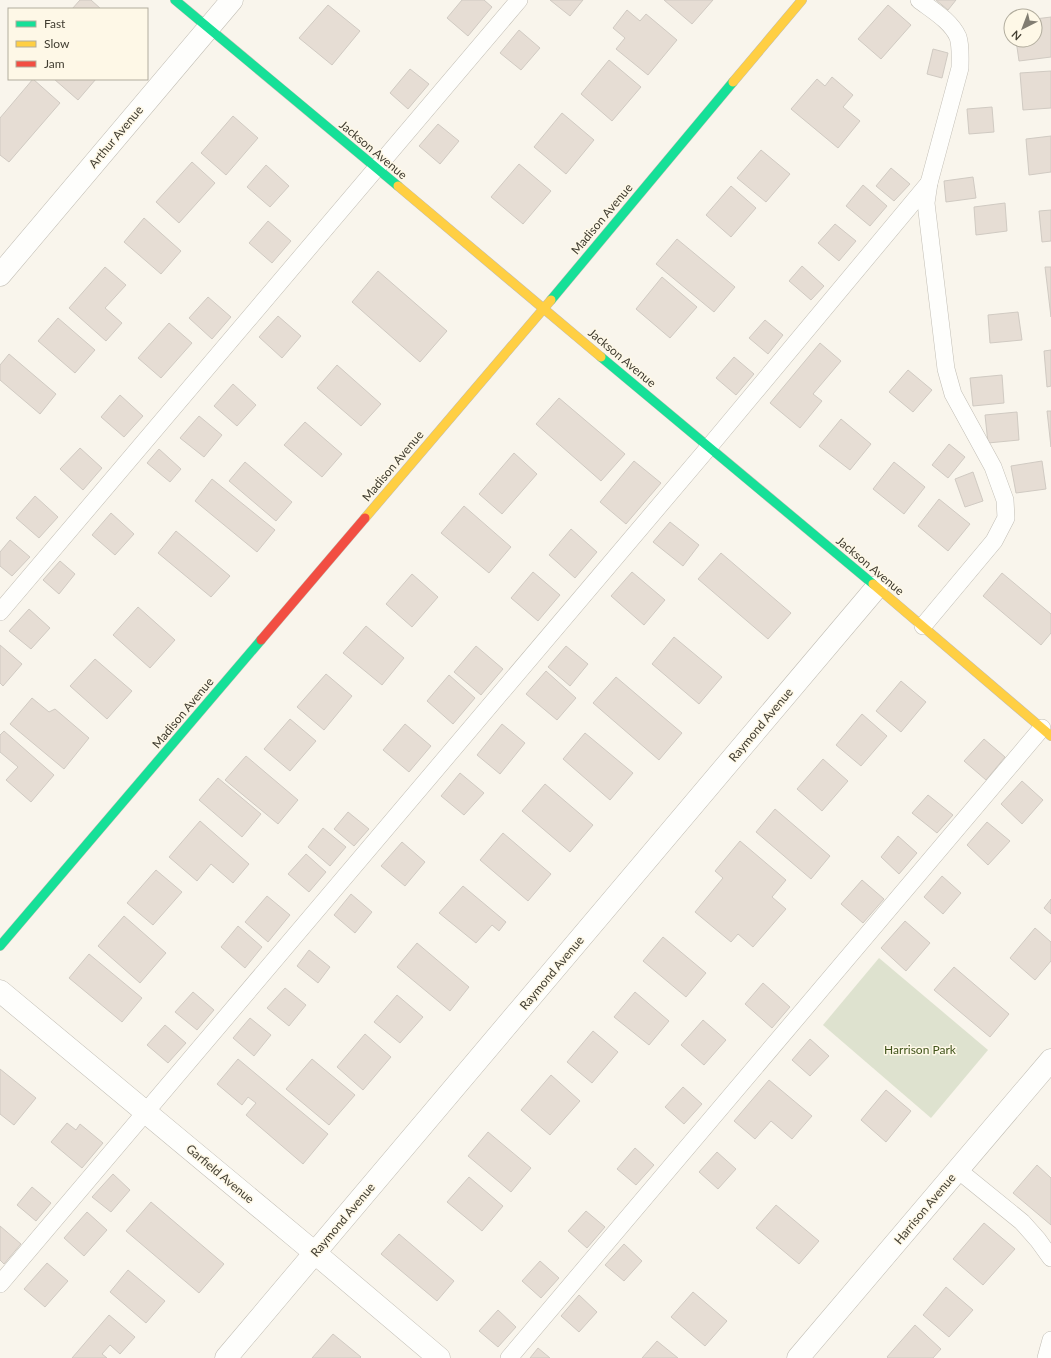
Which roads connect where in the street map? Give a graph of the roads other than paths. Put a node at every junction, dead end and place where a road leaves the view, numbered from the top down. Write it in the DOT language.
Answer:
graph roads {
  1 [pos="175,0"];
  2 [pos="232,0"];
  3 [pos="519,0"];
  4 [pos="802,0"];
  5 [pos="919,0"];
  6 [pos="209,28"];
  7 [pos="376,168"];
  8 [pos="929,183"];
  9 [pos="0,275"];
  10 [pos="544,308"];
  11 [pos="709,447"];
  12 [pos="877,587"];
  13 [pos="0,612"];
  14 [pos="923,626"];
  15 [pos="1046,732"];
  16 [pos="0,946"];
  17 [pos="0,991"];
  18 [pos="1051,1060"];
  19 [pos="146,1112"];
  20 [pos="958,1170"];
  21 [pos="315,1253"];
  22 [pos="1051,1258"];
  23 [pos="0,1284"];
  24 [pos="1051,1340"];
  25 [pos="226,1358"];
  26 [pos="439,1358"];
  27 [pos="509,1358"];
  28 [pos="798,1358"];
  29 [pos="1046,1358"];
  1 -- 6 [label="street, Jackson Avenue"];
  2 -- 6 [label="street, Arthur Avenue"];
  3 -- 7 [label="lane"];
  4 -- 10 [label="street, Madison Avenue"];
  5 -- 8 [label="lane"];
  6 -- 7 [label="street, Jackson Avenue"];
  6 -- 9 [label="street, Arthur Avenue"];
  7 -- 10 [label="street, Jackson Avenue"];
  7 -- 13 [label="lane"];
  8 -- 11 [label="lane"];
  8 -- 14 [label="lane"];
  10 -- 11 [label="street, Jackson Avenue"];
  10 -- 16 [label="street, Madison Avenue"];
  11 -- 12 [label="street, Jackson Avenue"];
  11 -- 19 [label="lane"];
  12 -- 14 [label="street, Jackson Avenue"];
  12 -- 21 [label="street, Raymond Avenue"];
  14 -- 15 [label="street, Jackson Avenue"];
  15 -- 27 [label="lane"];
  17 -- 19 [label="street, Garfield Avenue"];
  18 -- 20 [label="street, Harrison Avenue"];
  19 -- 21 [label="street, Garfield Avenue"];
  19 -- 23 [label="lane"];
  20 -- 22 [label="lane"];
  20 -- 28 [label="street, Harrison Avenue"];
  21 -- 25 [label="street, Raymond Avenue"];
  21 -- 26 [label="street, Garfield Avenue"];
  24 -- 29 [label="lane"];
}
